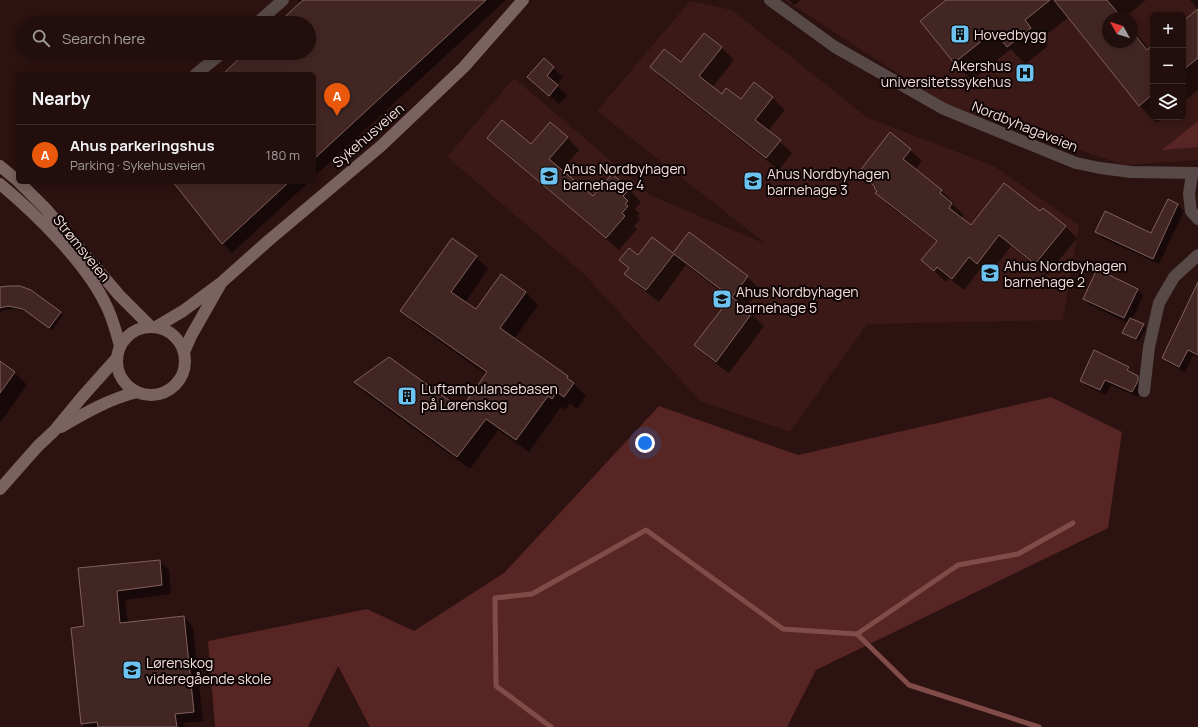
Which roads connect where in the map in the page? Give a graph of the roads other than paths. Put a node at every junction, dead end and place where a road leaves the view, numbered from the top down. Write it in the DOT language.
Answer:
graph roads {
  1 [pos="283,0"];
  2 [pos="523,0"];
  3 [pos="770,0"];
  4 [pos="265,16"];
  5 [pos="213,60"];
  6 [pos="198,72"];
  7 [pos="0,166"];
  8 [pos="1195,174"];
  9 [pos="16,180"];
  10 [pos="0,184"];
  11 [pos="20,184"];
  12 [pos="1198,219"];
  13 [pos="1198,255"];
  14 [pos="222,282"];
  15 [pos="153,326"];
  16 [pos="120,346"];
  17 [pos="184,352"];
  18 [pos="116,359"];
  19 [pos="1144,391"];
  20 [pos="137,392"];
  21 [pos="54,431"];
  22 [pos="0,489"];
  1 -- 4 [label="street"];
  2 -- 14 [label="main road, Sykehusveien"];
  3 -- 8 [label="street, Nordbyhagaveien"];
  5 -- 6 [label="street"];
  7 -- 9 [label="main road, Strømsveien"];
  8 -- 12 [label="street"];
  10 -- 16 [label="main road, Strømsveien"];
  11 -- 15 [label="main road, Strømsveien"];
  13 -- 19 [label="street"];
  14 -- 15 [label="main road, Sykehusveien"];
  14 -- 17 [label="main road, Sykehusveien"];
  15 -- 16 [label="main road"];
  15 -- 17 [label="main road"];
  16 -- 18 [label="main road"];
  17 -- 20 [label="main road"];
  18 -- 20 [label="main road"];
  18 -- 21 [label="main road"];
  20 -- 21 [label="main road"];
  21 -- 22 [label="main road"];
}
